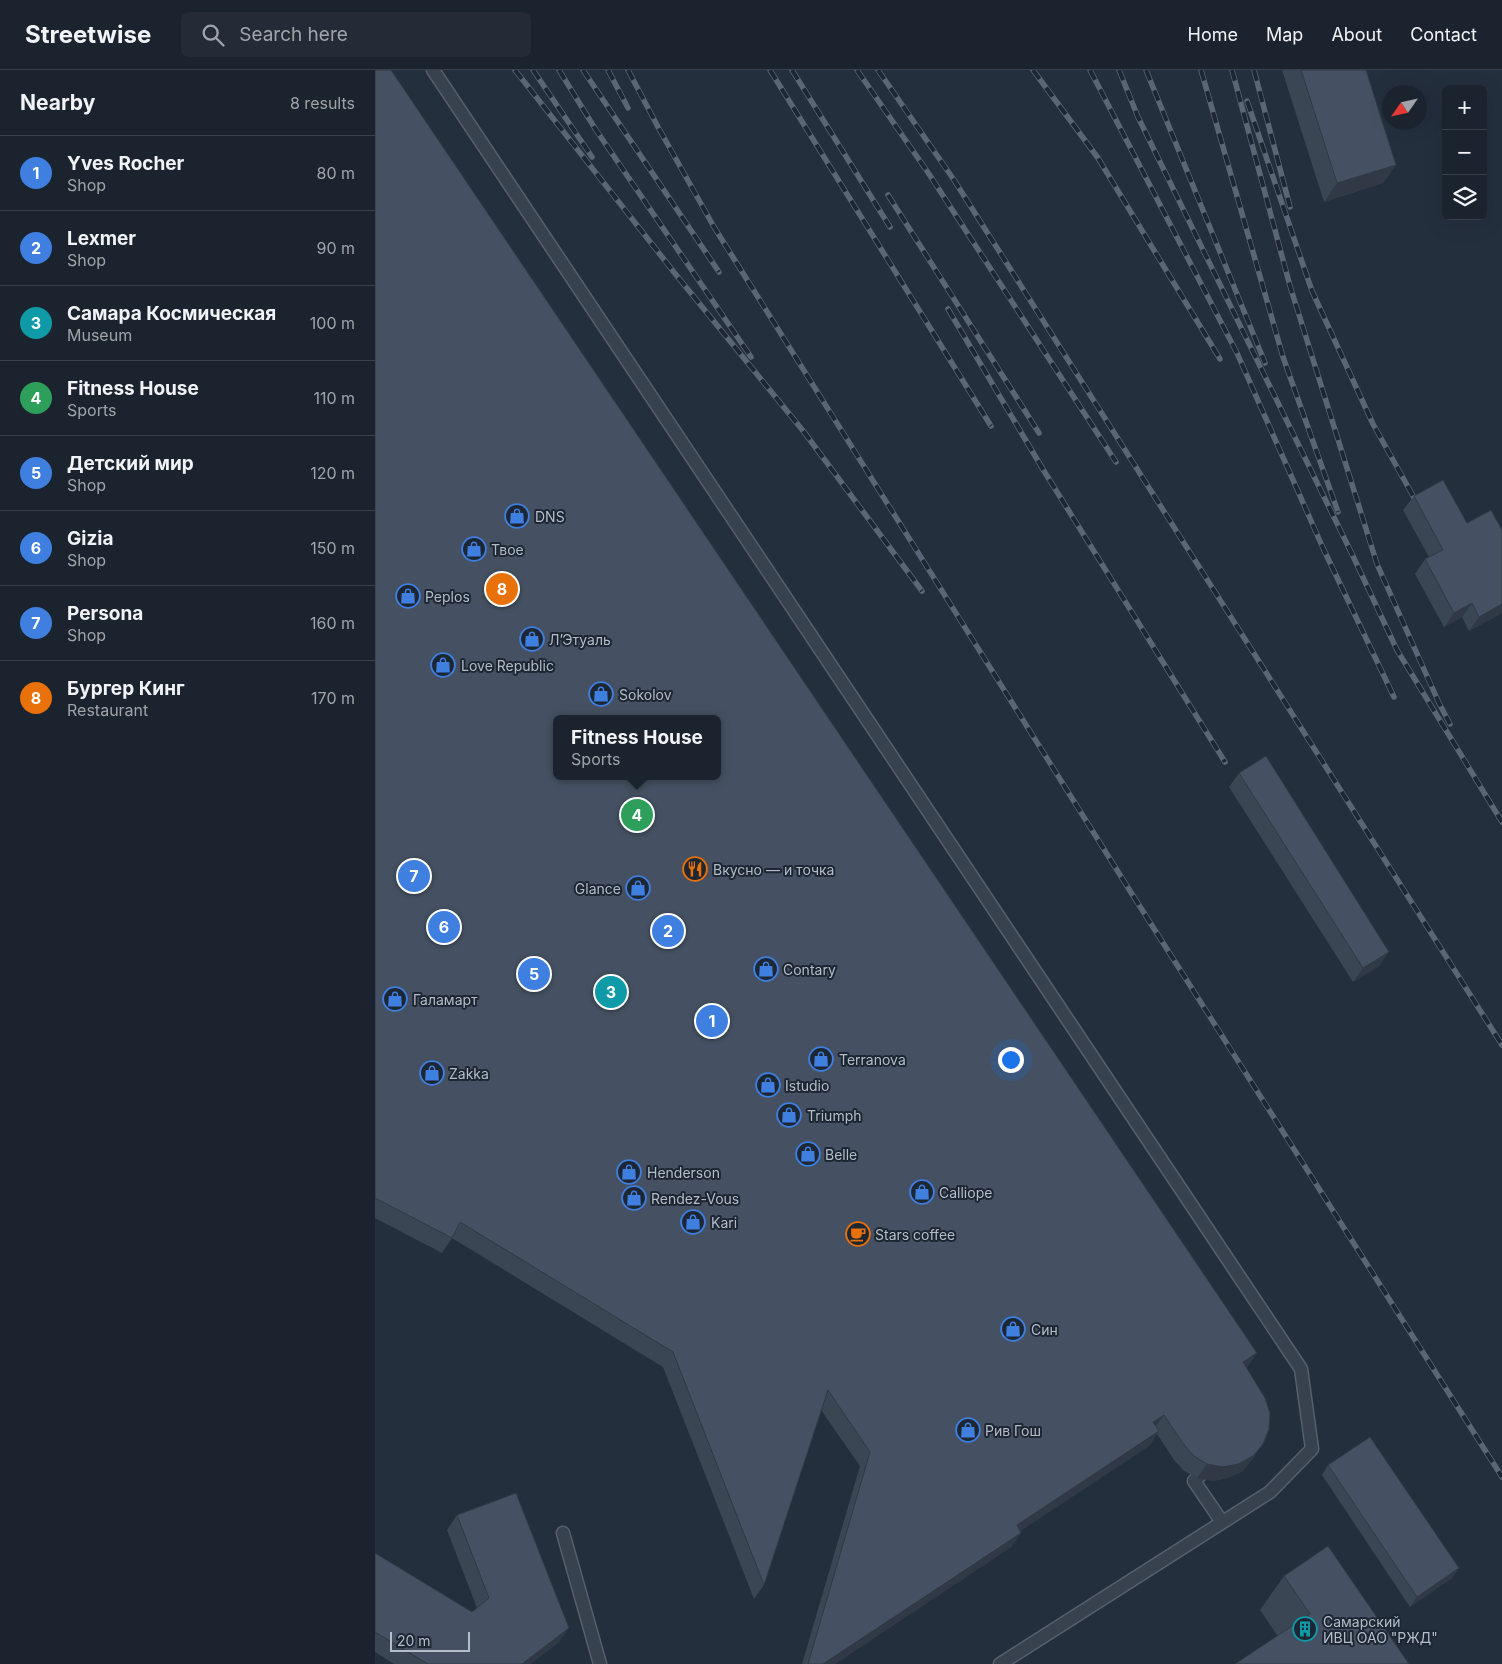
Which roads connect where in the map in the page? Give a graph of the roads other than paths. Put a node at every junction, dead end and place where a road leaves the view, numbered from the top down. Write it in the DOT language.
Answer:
graph roads {
  1 [pos="433,70"];
  2 [pos="1214,1464"];
  3 [pos="1222,1522"];
  4 [pos="563,1533"];
  5 [pos="600,1664"];
  6 [pos="1000,1664"];
  1 -- 3 [label="lane"];
  2 -- 3 [label="lane"];
  3 -- 6 [label="lane"];
  4 -- 5 [label="lane"];
}
